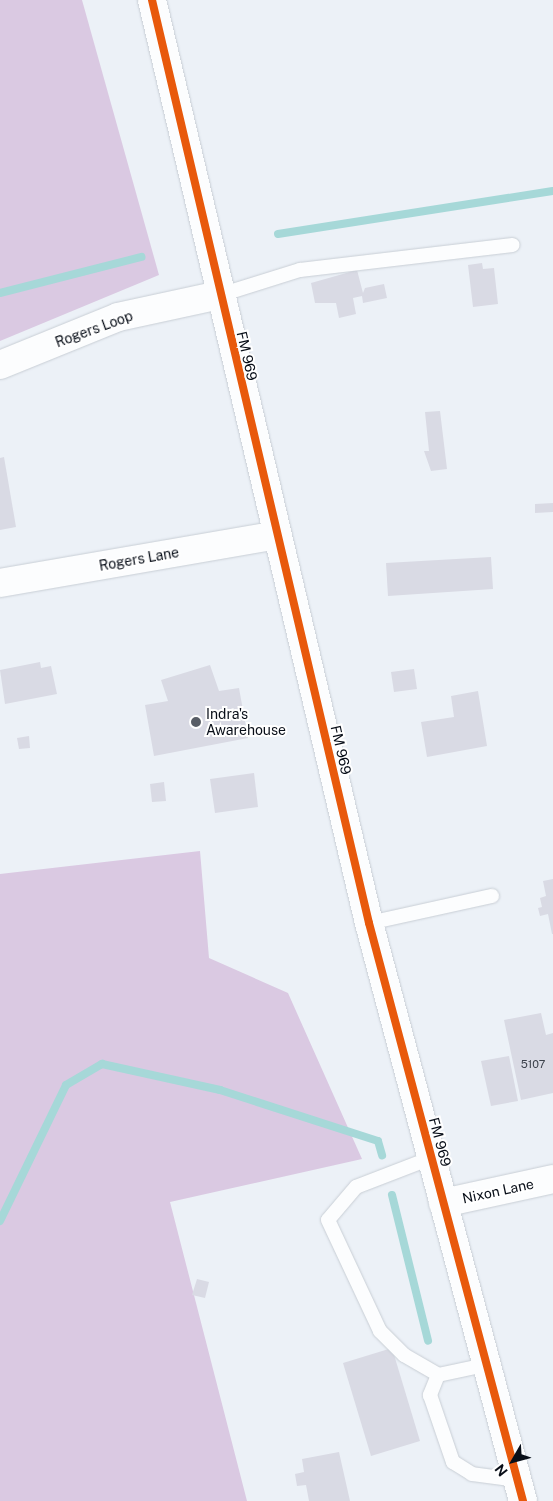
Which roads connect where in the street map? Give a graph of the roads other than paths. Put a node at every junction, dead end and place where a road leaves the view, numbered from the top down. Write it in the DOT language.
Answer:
graph roads {
  1 [pos="152,0"];
  2 [pos="513,245"];
  3 [pos="220,295"];
  4 [pos="0,365"];
  5 [pos="277,534"];
  6 [pos="0,583"];
  7 [pos="492,896"];
  8 [pos="369,923"];
  9 [pos="431,1158"];
  10 [pos="553,1179"];
  11 [pos="443,1203"];
  12 [pos="485,1365"];
  13 [pos="438,1375"];
  14 [pos="520,1490"];
  1 -- 3 [label="main road, FM 969 / FM 969"];
  2 -- 3 [label="lane"];
  3 -- 4 [label="main road, Rogers Loop"];
  3 -- 5 [label="main road, FM 969 / FM 969"];
  5 -- 6 [label="main road, Rogers Lane"];
  5 -- 8 [label="main road, FM 969 / FM 969"];
  7 -- 8 [label="lane"];
  8 -- 9 [label="main road, FM 969 / FM 969"];
  9 -- 11 [label="main road, FM 969 / FM 969"];
  9 -- 13 [label="lane"];
  10 -- 11 [label="main road, Nixon Lane"];
  11 -- 12 [label="main road, FM 969 / FM 969"];
  12 -- 13 [label="lane"];
  12 -- 14 [label="main road, FM 969 / FM 969"];
  13 -- 14 [label="lane"];
}
